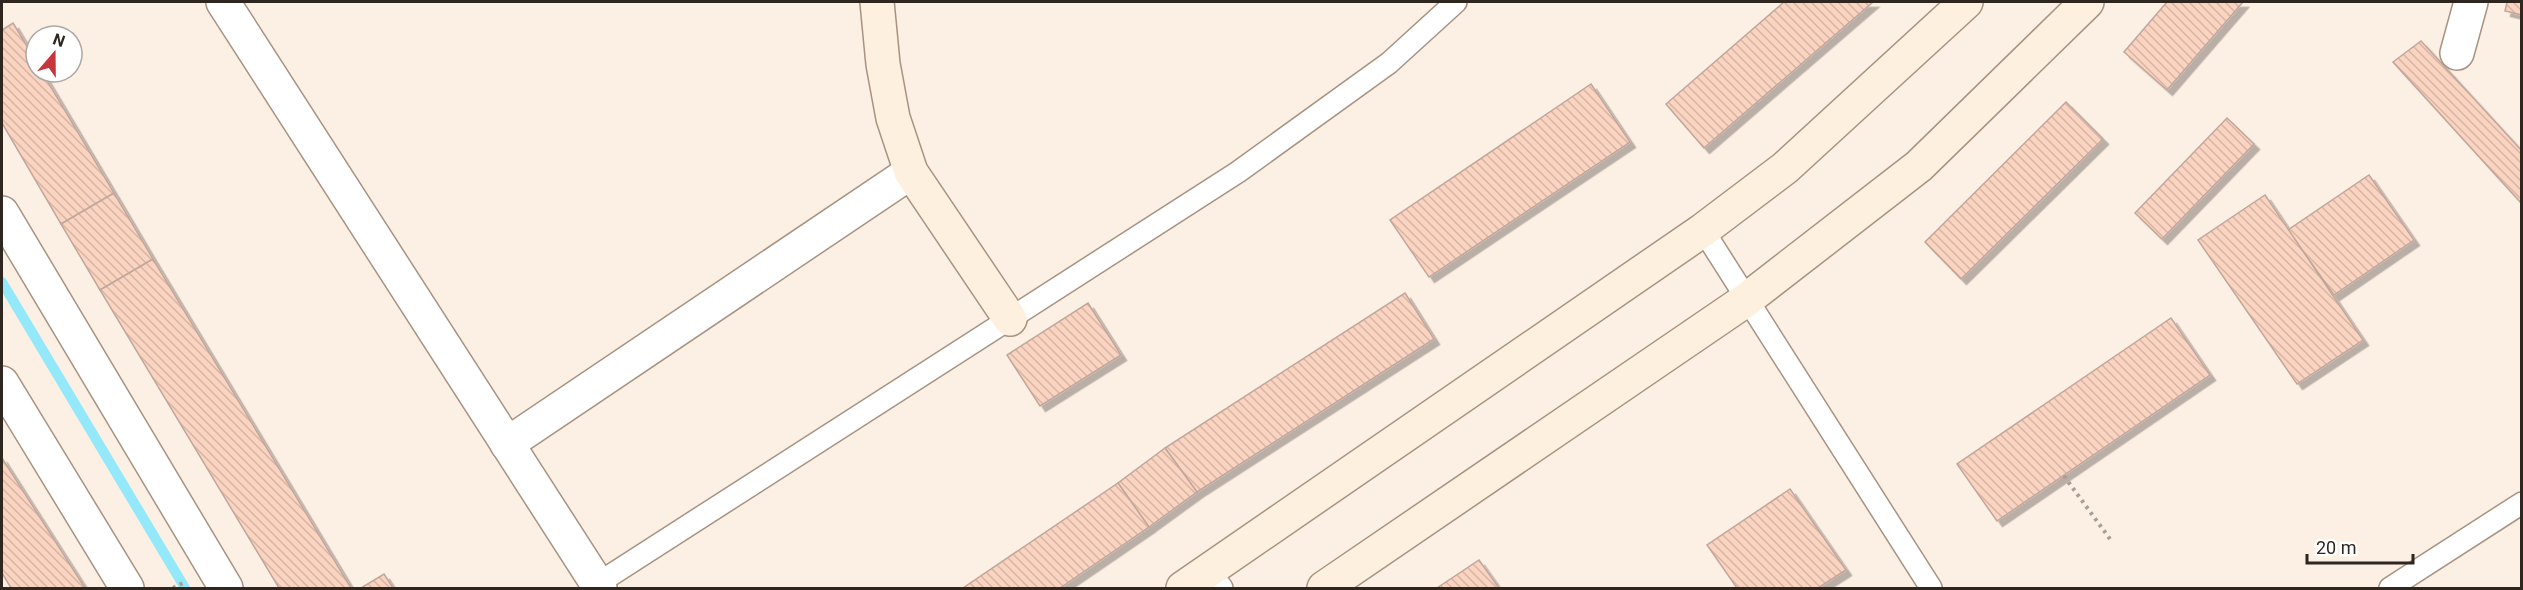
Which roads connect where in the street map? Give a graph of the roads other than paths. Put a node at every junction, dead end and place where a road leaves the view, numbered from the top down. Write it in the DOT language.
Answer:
graph roads {
  1 [pos="223,2"];
  2 [pos="877,2"];
  3 [pos="1456,2"];
  4 [pos="1966,2"];
  5 [pos="2087,2"];
  6 [pos="2470,2"];
  7 [pos="2457,53"];
  8 [pos="911,172"];
  9 [pos="2,213"];
  10 [pos="1703,230"];
  11 [pos="1746,300"];
  12 [pos="1010,319"];
  13 [pos="2,382"];
  14 [pos="507,444"];
  15 [pos="2522,503"];
  16 [pos="1204,582"];
  17 [pos="598,586"];
  18 [pos="127,588"];
  19 [pos="226,588"];
  20 [pos="1324,588"];
  21 [pos="1931,588"];
  22 [pos="2390,588"];
  1 -- 14 [label="street"];
  2 -- 8 [label="main road"];
  3 -- 12 [label="lane"];
  4 -- 10 [label="main road"];
  5 -- 11 [label="main road"];
  6 -- 7 [label="street"];
  8 -- 12 [label="main road"];
  8 -- 14 [label="street"];
  9 -- 19 [label="street"];
  10 -- 11 [label="lane"];
  10 -- 16 [label="main road"];
  11 -- 20 [label="main road"];
  11 -- 21 [label="lane"];
  12 -- 17 [label="lane"];
  13 -- 18 [label="street"];
  14 -- 17 [label="street"];
  15 -- 22 [label="lane"];
}
